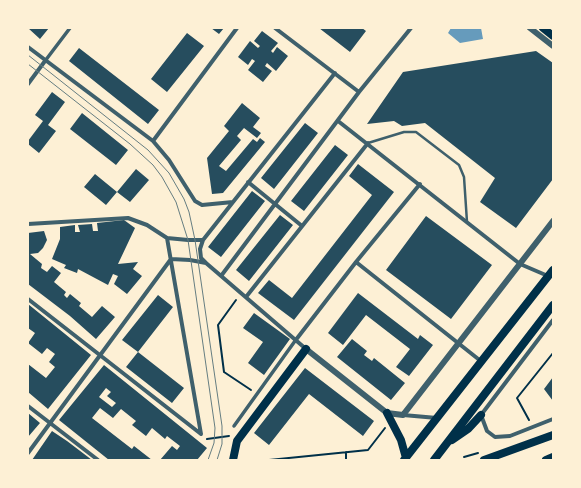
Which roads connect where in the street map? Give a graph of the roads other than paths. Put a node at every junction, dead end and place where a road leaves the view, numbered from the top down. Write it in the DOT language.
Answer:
graph roads {
  1 [pos="70,28"];
  2 [pos="237,28"];
  3 [pos="275,28"];
  4 [pos="410,28"];
  5 [pos="530,28"];
  6 [pos="543,28"];
  7 [pos="553,36"];
  8 [pos="553,46"];
  9 [pos="28,47"];
  10 [pos="46,61"];
  11 [pos="335,73"];
  12 [pos="28,84"];
  13 [pos="359,92"];
  14 [pos="338,120"];
  15 [pos="153,141"];
  16 [pos="368,143"];
  17 [pos="248,182"];
  18 [pos="420,184"];
  19 [pos="233,202"];
  20 [pos="276,205"];
  21 [pos="553,221"];
  22 [pos="468,222"];
  23 [pos="28,224"];
  24 [pos="302,226"];
  25 [pos="167,238"];
  26 [pos="203,240"];
  27 [pos="171,258"];
  28 [pos="356,262"];
  29 [pos="206,263"];
  30 [pos="520,264"];
  31 [pos="551,273"];
  32 [pos="221,276"];
  33 [pos="246,297"];
  34 [pos="28,299"];
  35 [pos="553,305"];
  36 [pos="553,320"];
  37 [pos="296,341"];
  38 [pos="458,344"];
  39 [pos="306,349"];
  40 [pos="100,356"];
  41 [pos="482,362"];
  42 [pos="28,406"];
  43 [pos="386,413"];
  44 [pos="403,415"];
  45 [pos="482,416"];
  46 [pos="438,418"];
  47 [pos="553,419"];
  48 [pos="50,423"];
  49 [pos="234,426"];
  50 [pos="553,435"];
  51 [pos="443,449"];
  52 [pos="28,453"];
  53 [pos="553,457"];
  54 [pos="435,458"];
  55 [pos="405,459"];
  56 [pos="98,460"];
  57 [pos="233,460"];
  58 [pos="484,460"];
  59 [pos="546,460"];
  1 -- 10 [label="street"];
  2 -- 15 [label="street"];
  3 -- 11 [label="street"];
  4 -- 13 [label="street"];
  5 -- 8 [label="street"];
  6 -- 7 [label="main road"];
  9 -- 10 [label="street"];
  10 -- 12 [label="street"];
  10 -- 15 [label="street"];
  11 -- 13 [label="street"];
  11 -- 17 [label="street"];
  13 -- 14 [label="street"];
  14 -- 16 [label="street"];
  14 -- 20 [label="street"];
  15 -- 19 [label="street"];
  16 -- 18 [label="street"];
  16 -- 22 [label="lane"];
  16 -- 24 [label="street"];
  17 -- 19 [label="street"];
  17 -- 20 [label="street"];
  18 -- 22 [label="street"];
  18 -- 28 [label="street"];
  19 -- 26 [label="street"];
  20 -- 24 [label="street"];
  20 -- 32 [label="street"];
  21 -- 30 [label="street"];
  22 -- 30 [label="street"];
  23 -- 25 [label="street"];
  24 -- 33 [label="street"];
  25 -- 26 [label="street"];
  25 -- 27 [label="street"];
  26 -- 29 [label="street"];
  27 -- 29 [label="street"];
  27 -- 40 [label="street"];
  27 -- 40 [label="street"];
  28 -- 37 [label="street"];
  28 -- 38 [label="street"];
  29 -- 32 [label="street"];
  30 -- 31 [label="street"];
  30 -- 38 [label="street"];
  31 -- 41 [label="main road"];
  32 -- 33 [label="street"];
  33 -- 37 [label="street"];
  34 -- 40 [label="street"];
  35 -- 51 [label="main road"];
  36 -- 45 [label="street"];
  37 -- 39 [label="street"];
  37 -- 49 [label="street"];
  38 -- 41 [label="street"];
  38 -- 44 [label="street"];
  39 -- 43 [label="street"];
  39 -- 57 [label="main road"];
  40 -- 48 [label="street"];
  41 -- 46 [label="main road"];
  42 -- 48 [label="street"];
  43 -- 44 [label="street"];
  43 -- 55 [label="main road"];
  44 -- 46 [label="street"];
  45 -- 47 [label="street"];
  45 -- 51 [label="main road"];
  46 -- 55 [label="main road"];
  48 -- 52 [label="street"];
  48 -- 56 [label="street"];
  50 -- 58 [label="main road"];
  51 -- 54 [label="main road"];
  53 -- 59 [label="main road"];
}
